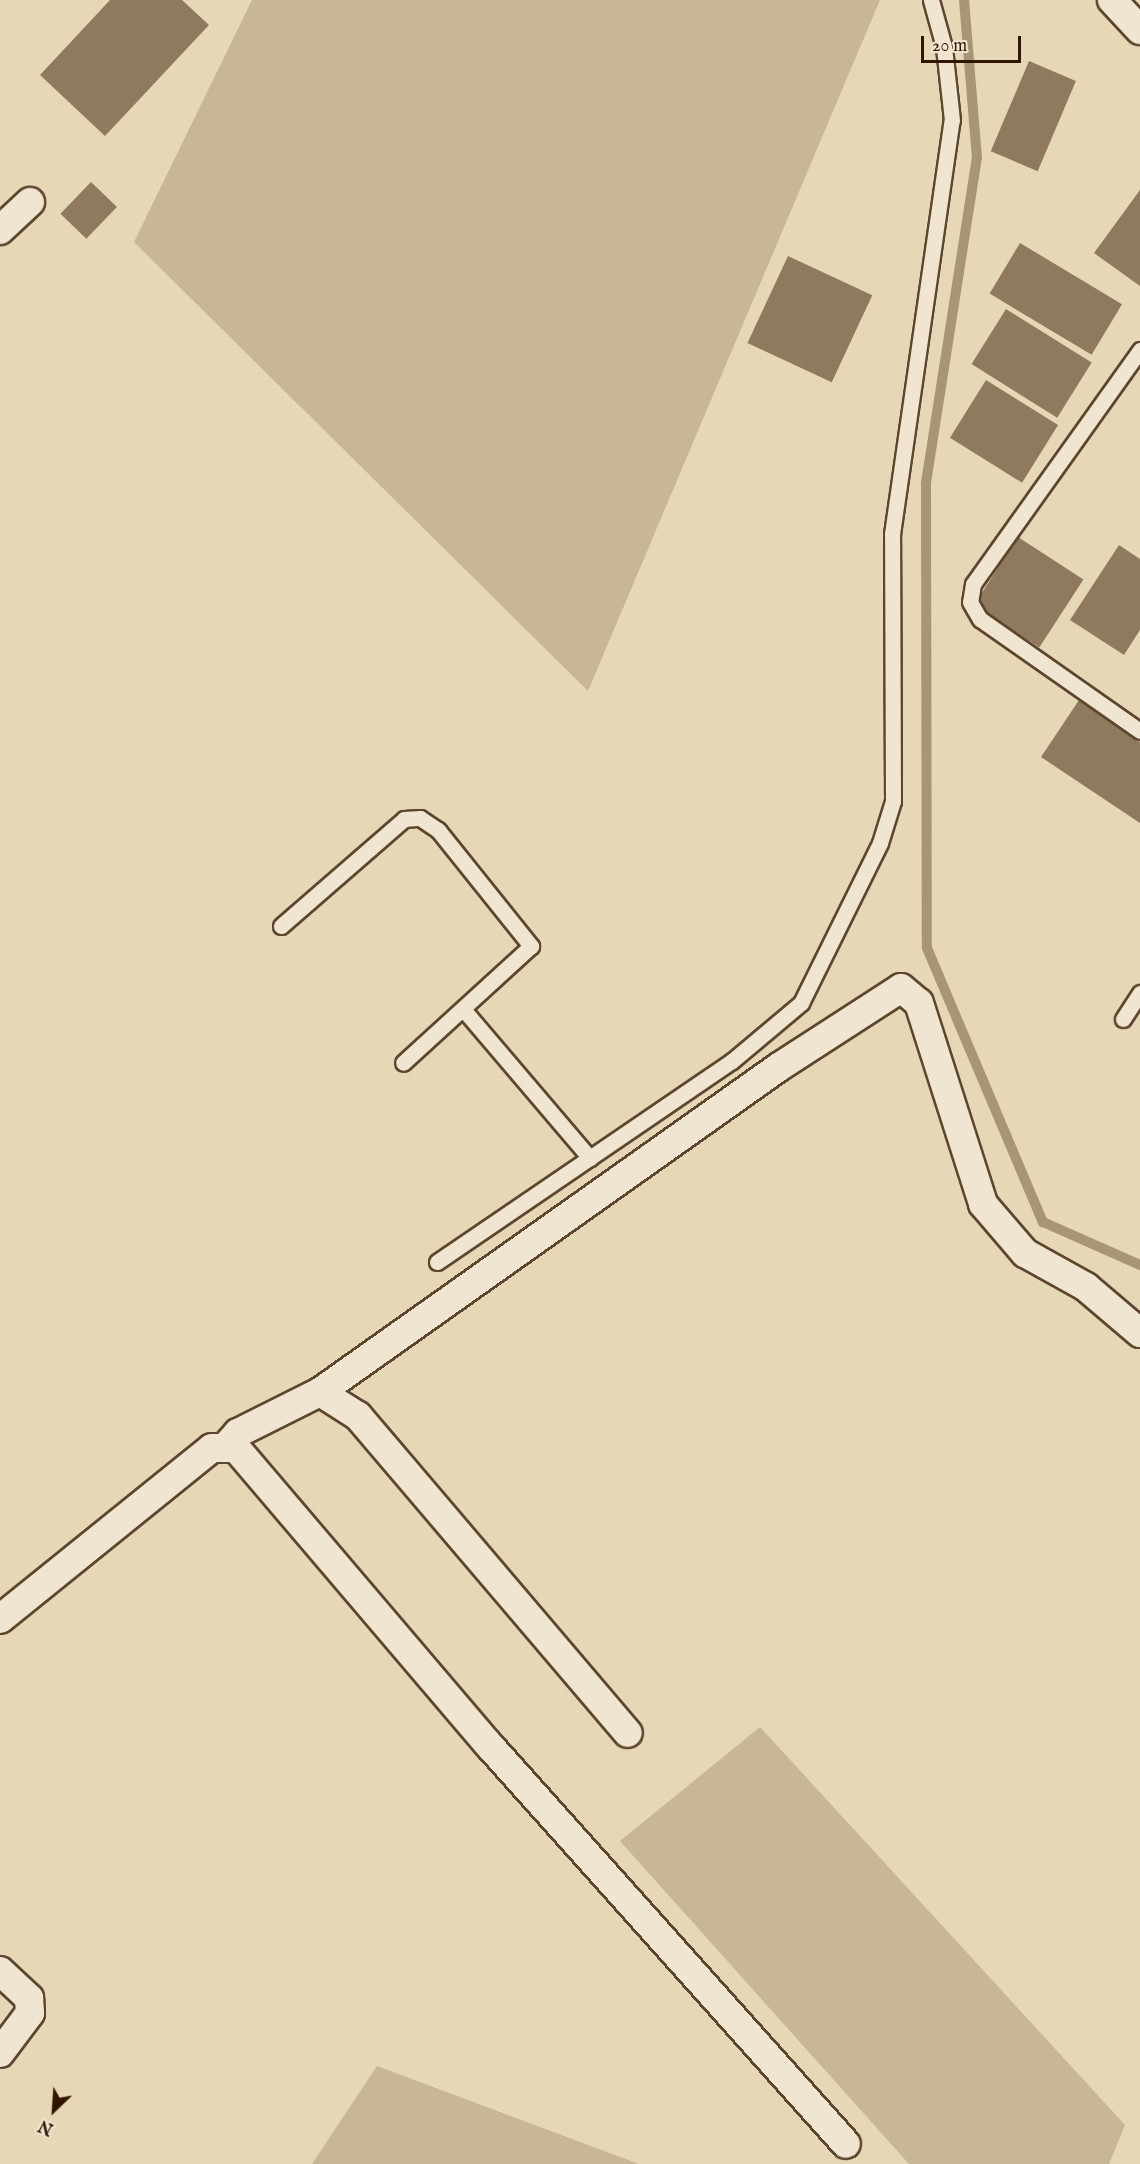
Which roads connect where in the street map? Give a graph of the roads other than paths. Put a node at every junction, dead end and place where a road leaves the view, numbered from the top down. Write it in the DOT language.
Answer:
graph roads {
  1 [pos="931,0"];
  2 [pos="1112,0"];
  3 [pos="1140,30"];
  4 [pos="30,202"];
  5 [pos="0,230"];
  6 [pos="1140,350"];
  7 [pos="1140,731"];
  8 [pos="281,926"];
  9 [pos="1140,993"];
  10 [pos="463,1009"];
  11 [pos="1123,1019"];
  12 [pos="403,1063"];
  13 [pos="590,1158"];
  14 [pos="437,1262"];
  15 [pos="1140,1333"];
  16 [pos="320,1392"];
  17 [pos="228,1444"];
  18 [pos="0,1619"];
  19 [pos="628,1733"];
  20 [pos="0,1971"];
  21 [pos="0,2053"];
  22 [pos="846,2144"];
  1 -- 13 [label="lane"];
  2 -- 3 [label="street"];
  4 -- 5 [label="street"];
  6 -- 7 [label="lane"];
  8 -- 10 [label="lane"];
  9 -- 11 [label="lane"];
  10 -- 12 [label="lane"];
  10 -- 13 [label="lane"];
  13 -- 14 [label="lane"];
  15 -- 16 [label="street"];
  16 -- 17 [label="street"];
  16 -- 19 [label="street"];
  17 -- 18 [label="street"];
  17 -- 22 [label="street"];
  20 -- 21 [label="street"];
}
